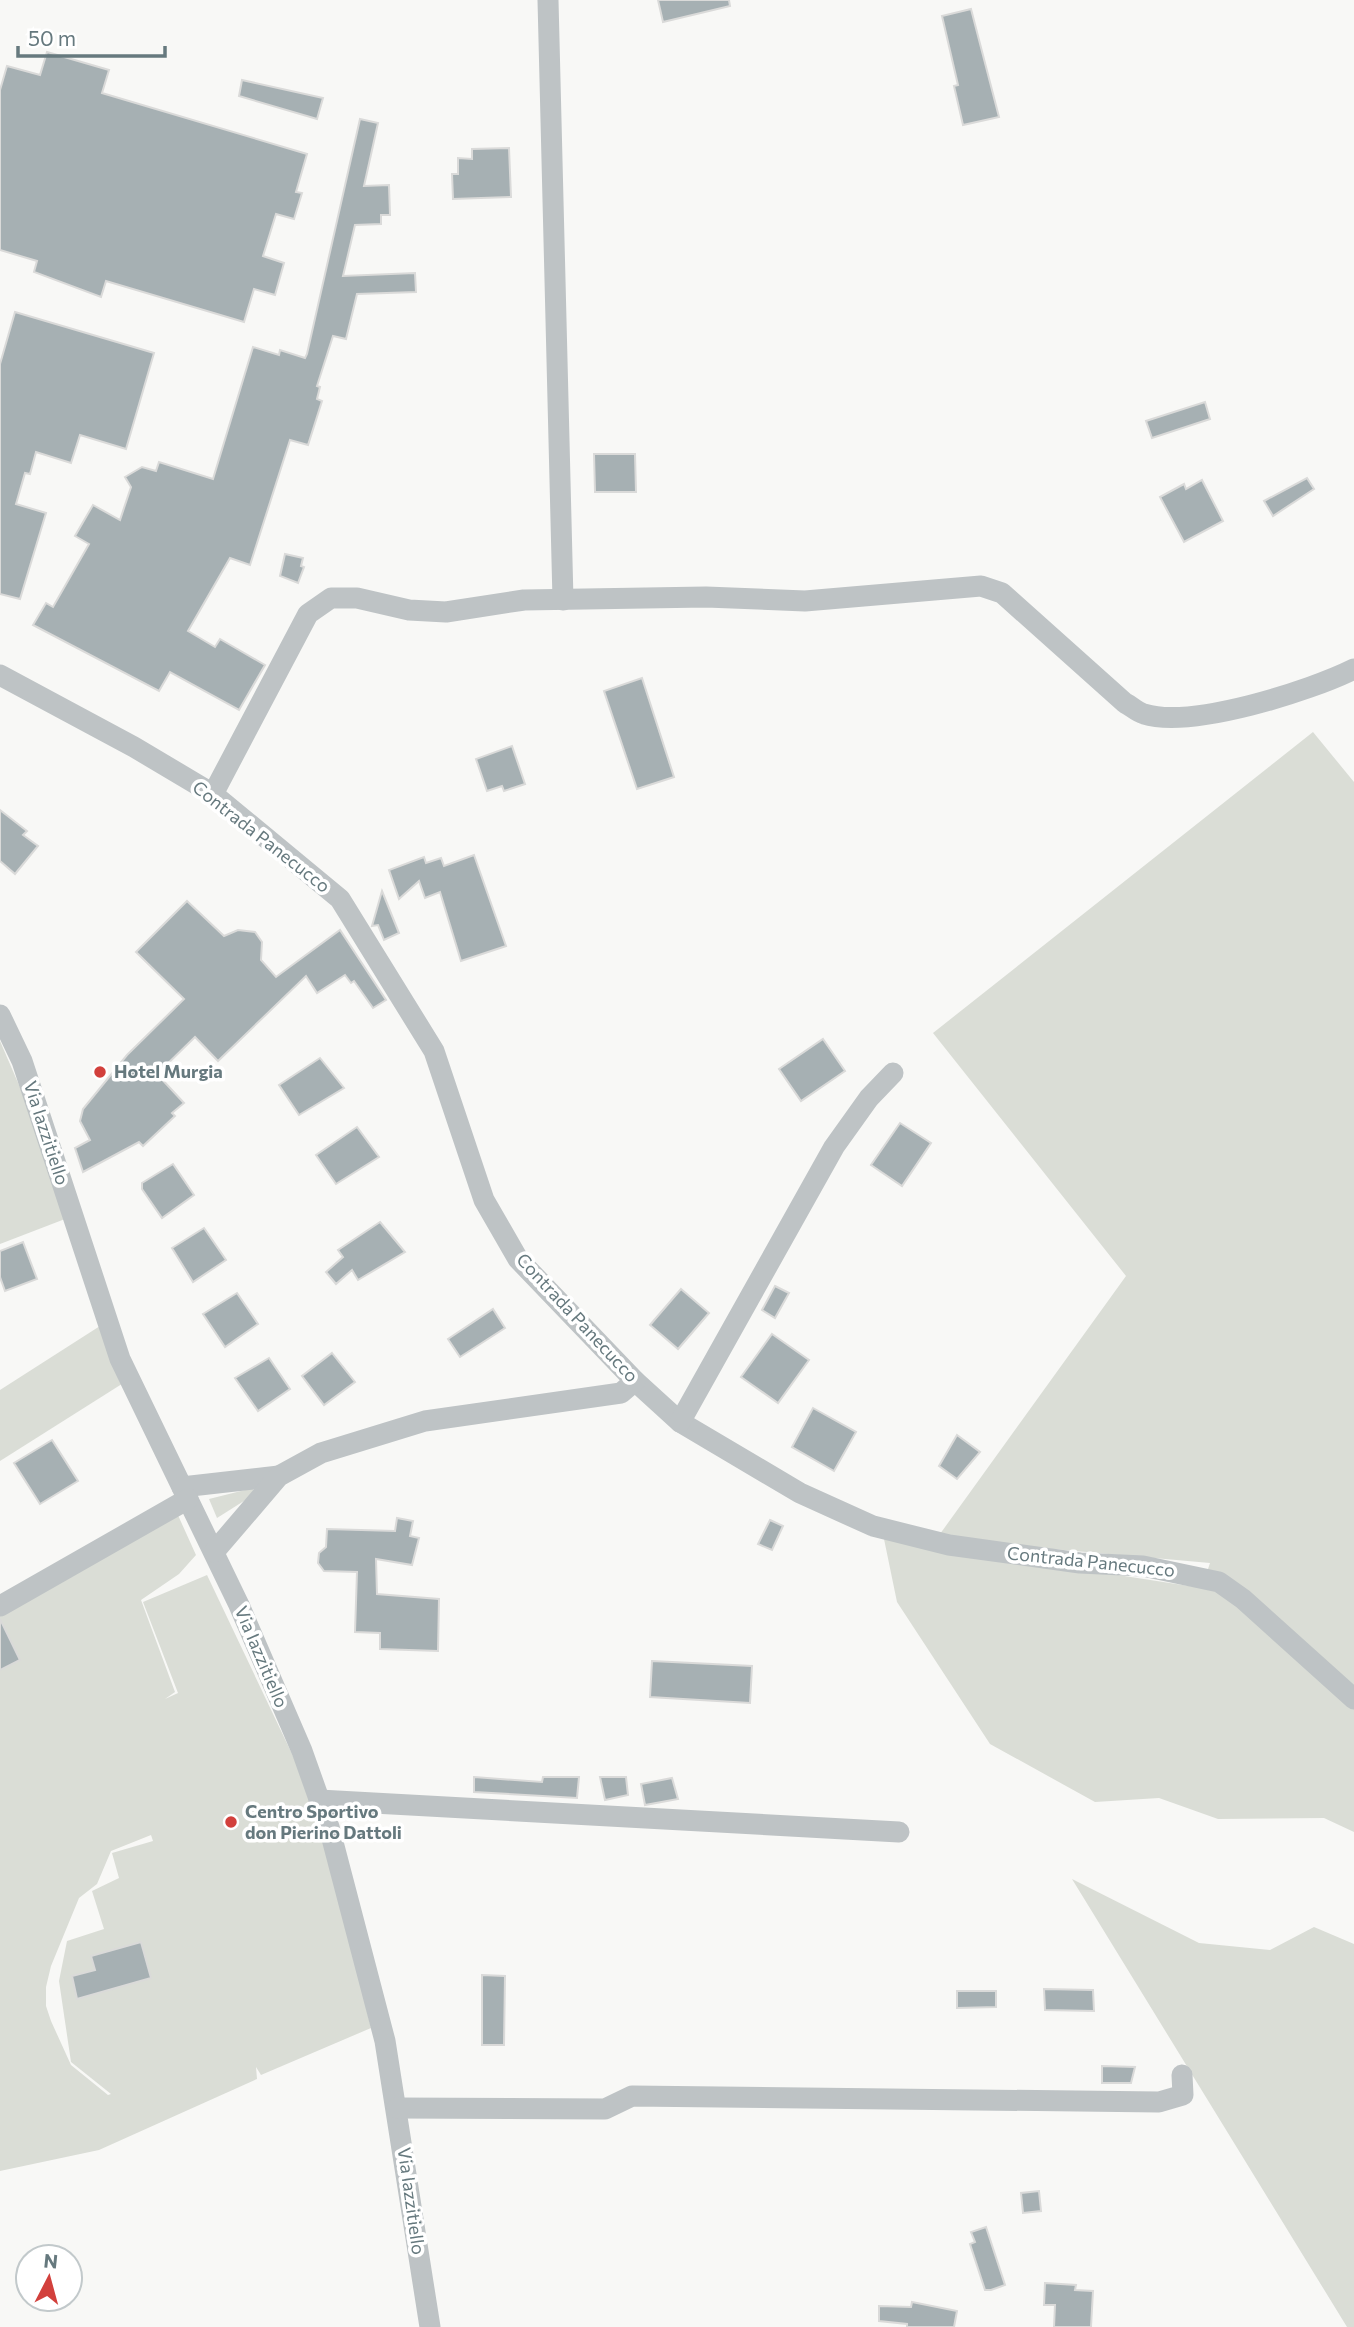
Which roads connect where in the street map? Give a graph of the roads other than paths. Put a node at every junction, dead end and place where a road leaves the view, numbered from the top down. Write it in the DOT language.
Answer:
graph roads {
  1 [pos="548,0"];
  2 [pos="563,600"];
  3 [pos="1354,669"];
  4 [pos="0,675"];
  5 [pos="212,794"];
  6 [pos="0,1015"];
  7 [pos="893,1073"];
  8 [pos="635,1381"];
  9 [pos="680,1422"];
  10 [pos="279,1476"];
  11 [pos="185,1493"];
  12 [pos="214,1552"];
  13 [pos="0,1606"];
  14 [pos="1354,1699"];
  15 [pos="319,1800"];
  16 [pos="899,1832"];
  17 [pos="1182,2075"];
  18 [pos="397,2108"];
  19 [pos="430,2327"];
  1 -- 2 [label="street"];
  2 -- 3 [label="street"];
  2 -- 5 [label="street"];
  4 -- 5 [label="street, Contrada Panecucco"];
  5 -- 8 [label="street, Contrada Panecucco"];
  6 -- 11 [label="street, Via Iazzitiello"];
  7 -- 9 [label="street"];
  8 -- 9 [label="street, Contrada Panecucco"];
  8 -- 10 [label="street"];
  9 -- 14 [label="street, Contrada Panecucco"];
  10 -- 11 [label="street"];
  10 -- 12 [label="street"];
  11 -- 12 [label="street, Via Iazzitiello"];
  11 -- 13 [label="street"];
  12 -- 15 [label="street, Via Iazzitiello"];
  15 -- 16 [label="street"];
  15 -- 18 [label="street, Via Iazzitiello"];
  17 -- 18 [label="street"];
  18 -- 19 [label="street, Via Iazzitiello"];
}
